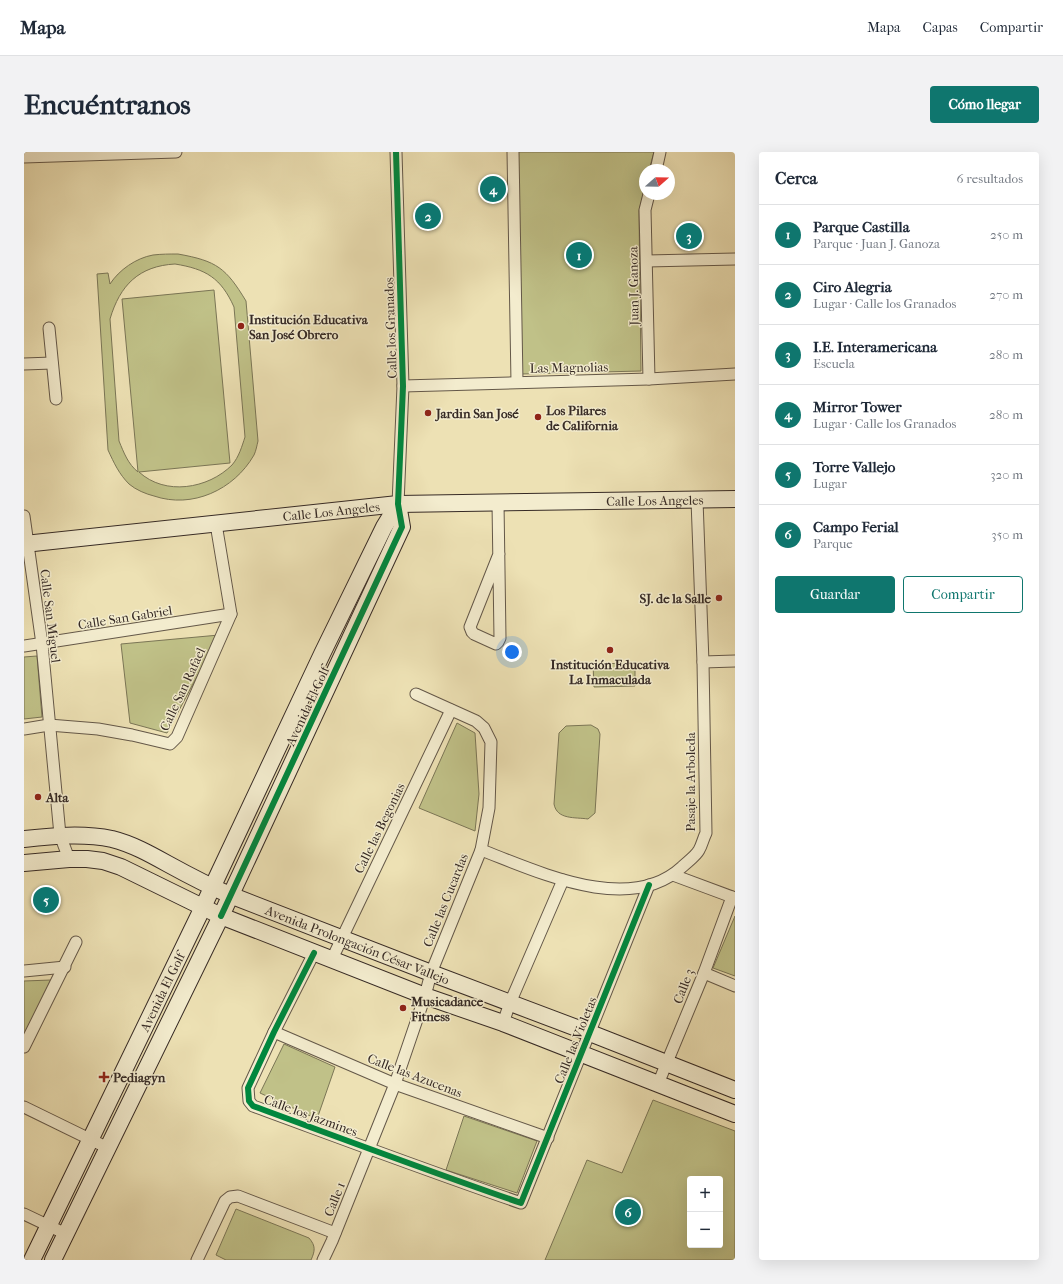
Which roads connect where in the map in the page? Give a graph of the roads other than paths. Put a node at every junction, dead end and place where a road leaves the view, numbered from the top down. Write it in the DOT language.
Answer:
graph roads {
  1 [pos="176,152"];
  2 [pos="396,152"];
  3 [pos="513,152"];
  4 [pos="660,152"];
  5 [pos="101,153"];
  6 [pos="24,157"];
  7 [pos="657,164"];
  8 [pos="648,200"];
  9 [pos="735,259"];
  10 [pos="647,262"];
  11 [pos="49,328"];
  12 [pos="52,363"];
  13 [pos="24,364"];
  14 [pos="735,374"];
  15 [pos="649,379"];
  16 [pos="517,382"];
  17 [pos="403,386"];
  18 [pos="56,399"];
  19 [pos="735,498"];
  20 [pos="697,500"];
  21 [pos="498,503"];
  22 [pos="398,504"];
  23 [pos="24,516"];
  24 [pos="216,524"];
  25 [pos="26,544"];
  26 [pos="499,554"];
  27 [pos="231,614"];
  28 [pos="42,644"];
  29 [pos="24,646"];
  30 [pos="322,654"];
  31 [pos="341,661"];
  32 [pos="735,661"];
  33 [pos="703,662"];
  34 [pos="416,694"];
  35 [pos="451,710"];
  36 [pos="50,725"];
  37 [pos="24,729"];
  38 [pos="60,835"];
  39 [pos="24,839"];
  40 [pos="481,850"];
  41 [pos="69,858"];
  42 [pos="24,863"];
  43 [pos="673,875"];
  44 [pos="563,880"];
  45 [pos="649,886"];
  46 [pos="212,887"];
  47 [pos="230,895"];
  48 [pos="733,898"];
  49 [pos="203,907"];
  50 [pos="221,916"];
  51 [pos="342,938"];
  52 [pos="76,942"];
  53 [pos="314,953"];
  54 [pos="332,960"];
  55 [pos="65,967"];
  56 [pos="24,970"];
  57 [pos="431,973"];
  58 [pos="704,973"];
  59 [pos="735,986"];
  60 [pos="425,996"];
  61 [pos="510,1003"];
  62 [pos="503,1023"];
  63 [pos="274,1032"];
  64 [pos="590,1033"];
  65 [pos="24,1047"];
  66 [pos="581,1054"];
  67 [pos="129,1058"];
  68 [pos="667,1064"];
  69 [pos="147,1066"];
  70 [pos="395,1084"];
  71 [pos="658,1084"];
  72 [pos="735,1090"];
  73 [pos="24,1107"];
  74 [pos="735,1114"];
  75 [pos="548,1138"];
  76 [pos="90,1140"];
  77 [pos="108,1148"];
  78 [pos="370,1148"];
  79 [pos="521,1203"];
  80 [pos="24,1214"];
  81 [pos="49,1226"];
  82 [pos="335,1233"];
  83 [pos="66,1234"];
  84 [pos="32,1260"];
  85 [pos="53,1260"];
  86 [pos="197,1260"];
  87 [pos="323,1260"];
  1 -- 5 [label="street"];
  2 -- 17 [label="street, Calle los Granados"];
  3 -- 16 [label="street"];
  4 -- 7 [label="street"];
  5 -- 6 [label="street"];
  8 -- 10 [label="street, Juan J. Ganoza"];
  9 -- 10 [label="street"];
  10 -- 15 [label="street, Juan J. Ganoza"];
  11 -- 12 [label="street"];
  12 -- 13 [label="street"];
  12 -- 18 [label="street"];
  14 -- 15 [label="street, Las Magnolias"];
  15 -- 16 [label="street, Las Magnolias"];
  16 -- 17 [label="street, Las Magnolias"];
  17 -- 22 [label="street, Calle los Granados"];
  19 -- 20 [label="main road, Calle Los Angeles"];
  20 -- 21 [label="main road, Calle Los Angeles"];
  20 -- 33 [label="street, Pasaje la Arboleda"];
  21 -- 22 [label="main road, Calle Los Angeles"];
  21 -- 26 [label="street"];
  22 -- 24 [label="main road, Calle Los Angeles"];
  22 -- 30 [label="main road, Avenida El Golf"];
  22 -- 31 [label="main road, Avenida El Golf"];
  23 -- 25 [label="street"];
  24 -- 25 [label="main road, Calle Los Angeles"];
  24 -- 27 [label="street"];
  25 -- 28 [label="street, Calle San Miguel"];
  26 -- 26 [label="street"];
  27 -- 28 [label="street, Calle San Gabriel"];
  27 -- 36 [label="street, Calle San Rafael"];
  28 -- 29 [label="street, Calle San Gabriel"];
  28 -- 36 [label="street, Calle San Miguel"];
  30 -- 31 [label="main road"];
  30 -- 46 [label="main road, Avenida El Golf"];
  31 -- 47 [label="main road, Avenida El Golf"];
  32 -- 33 [label="street"];
  33 -- 43 [label="street, Pasaje la Arboleda"];
  34 -- 35 [label="street, Calle las Cucardas"];
  35 -- 40 [label="street, Calle las Cucardas"];
  35 -- 51 [label="street, Calle las Begonias"];
  36 -- 37 [label="street, Calle San Rafael"];
  36 -- 38 [label="street, Calle San Miguel"];
  38 -- 39 [label="main road, Avenida Prolongación César Vallejo"];
  38 -- 41 [label="street, Calle San Miguel"];
  38 -- 46 [label="main road, Avenida Prolongación César Vallejo"];
  40 -- 44 [label="street, Pasaje la Arboleda"];
  40 -- 57 [label="street, Calle las Cucardas"];
  41 -- 42 [label="main road, Avenida Prolongación César Vallejo"];
  41 -- 49 [label="main road, Avenida Prolongación César Vallejo"];
  43 -- 45 [label="street, Pasaje la Arboleda"];
  43 -- 48 [label="street"];
  44 -- 45 [label="street, Pasaje la Arboleda"];
  44 -- 61 [label="street"];
  45 -- 64 [label="street, Calle las Violetas"];
  46 -- 47 [label="main road, Avenida Prolongación César Vallejo"];
  46 -- 49 [label="main road, Avenida El Golf"];
  47 -- 50 [label="main road, Avenida El Golf"];
  47 -- 51 [label="main road, Avenida Prolongación César Vallejo"];
  48 -- 58 [label="street, Calle 3"];
  49 -- 50 [label="main road, Avenida Prolongación César Vallejo"];
  49 -- 67 [label="main road, Avenida El Golf"];
  50 -- 53 [label="main road, Avenida Prolongación César Vallejo"];
  50 -- 69 [label="main road, Avenida El Golf"];
  51 -- 54 [label="street, Calle las Begonias"];
  51 -- 57 [label="main road, Avenida Prolongación César Vallejo"];
  52 -- 55 [label="street"];
  53 -- 54 [label="main road, Avenida Prolongación César Vallejo"];
  53 -- 63 [label="street, Calle los Jazmines"];
  54 -- 60 [label="main road, Avenida Prolongación César Vallejo"];
  55 -- 56 [label="street"];
  55 -- 65 [label="street"];
  57 -- 60 [label="street, Calle las Cucardas"];
  57 -- 61 [label="main road, Avenida Prolongación César Vallejo"];
  58 -- 59 [label="street"];
  58 -- 68 [label="street, Calle 3"];
  60 -- 62 [label="main road, Avenida Prolongación César Vallejo"];
  60 -- 70 [label="street, Calle las Cucardas"];
  61 -- 62 [label="street"];
  61 -- 64 [label="main road, Avenida Prolongación César Vallejo"];
  62 -- 66 [label="main road, Avenida Prolongación César Vallejo"];
  63 -- 70 [label="street, Calle las Azucenas"];
  63 -- 78 [label="street, Calle los Jazmines"];
  64 -- 66 [label="street, Calle las Violetas"];
  64 -- 68 [label="main road, Avenida Prolongación César Vallejo"];
  66 -- 71 [label="main road, Avenida Prolongación César Vallejo"];
  66 -- 75 [label="street, Calle las Violetas"];
  67 -- 69 [label="main road"];
  67 -- 76 [label="main road, Avenida El Golf"];
  68 -- 71 [label="street, Calle 3"];
  68 -- 72 [label="main road, Avenida Prolongación César Vallejo"];
  69 -- 77 [label="main road, Avenida El Golf"];
  70 -- 75 [label="street, Calle las Azucenas"];
  70 -- 78 [label="street, Calle las Cucardas"];
  71 -- 74 [label="main road, Avenida Prolongación César Vallejo"];
  73 -- 76 [label="street"];
  75 -- 79 [label="street, Calle las Violetas"];
  76 -- 77 [label="street"];
  76 -- 81 [label="main road, Avenida El Golf"];
  77 -- 83 [label="main road, Avenida El Golf"];
  78 -- 79 [label="street, Calle los Jazmines"];
  78 -- 82 [label="street, Calle 1"];
  80 -- 81 [label="street"];
  81 -- 83 [label="street"];
  81 -- 84 [label="main road, Avenida El Golf"];
  82 -- 86 [label="street"];
  82 -- 87 [label="street, Calle 1"];
  83 -- 85 [label="main road, Avenida El Golf"];
}
